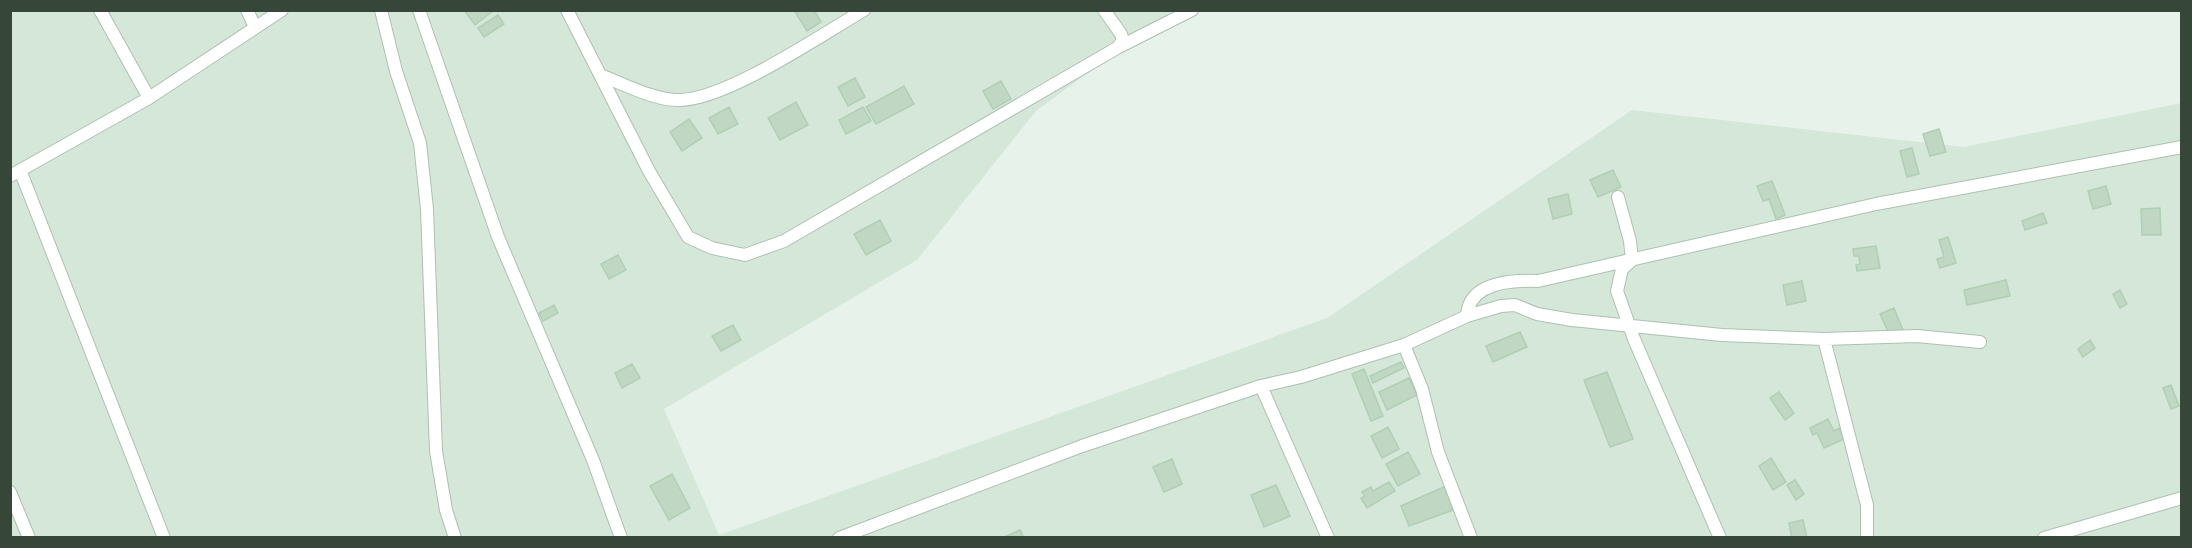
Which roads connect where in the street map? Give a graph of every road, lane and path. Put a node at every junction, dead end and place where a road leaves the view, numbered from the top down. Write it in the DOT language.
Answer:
graph roads {
  1 [pos="100,10"];
  2 [pos="247,10"];
  3 [pos="282,10"];
  4 [pos="381,10"];
  5 [pos="419,10"];
  6 [pos="567,10"];
  7 [pos="864,10"];
  8 [pos="1104,10"];
  9 [pos="1192,10"];
  10 [pos="255,27"];
  11 [pos="1117,48"];
  12 [pos="600,75"];
  13 [pos="149,98"];
  14 [pos="2181,147"];
  15 [pos="15,173"];
  16 [pos="1618,197"];
  17 [pos="1632,261"];
  18 [pos="1467,316"];
  19 [pos="1629,324"];
  20 [pos="1824,339"];
  21 [pos="1980,342"];
  22 [pos="1404,345"];
  23 [pos="1261,386"];
  24 [pos="10,492"];
  25 [pos="2181,498"];
  26 [pos="29,537"];
  27 [pos="164,537"];
  28 [pos="455,537"];
  29 [pos="621,537"];
  30 [pos="839,537"];
  31 [pos="1328,537"];
  32 [pos="1471,537"];
  33 [pos="1720,537"];
  34 [pos="1867,537"];
  35 [pos="2044,537"];
  1 -- 13 [label="street"];
  2 -- 10 [label="street"];
  3 -- 10 [label="street"];
  4 -- 28 [label="street"];
  5 -- 29 [label="street"];
  6 -- 12 [label="street"];
  7 -- 12 [label="street"];
  8 -- 11 [label="street"];
  9 -- 11 [label="street"];
  10 -- 13 [label="street"];
  11 -- 12 [label="street"];
  13 -- 15 [label="street"];
  14 -- 17 [label="street"];
  15 -- 27 [label="street"];
  16 -- 17 [label="street"];
  17 -- 18 [label="street"];
  17 -- 19 [label="street"];
  18 -- 19 [label="street"];
  18 -- 22 [label="street"];
  19 -- 20 [label="street"];
  19 -- 33 [label="street"];
  20 -- 21 [label="street"];
  20 -- 34 [label="street"];
  22 -- 23 [label="street"];
  22 -- 32 [label="street"];
  23 -- 30 [label="street"];
  23 -- 31 [label="street"];
  24 -- 26 [label="street"];
  25 -- 35 [label="street"];
}
